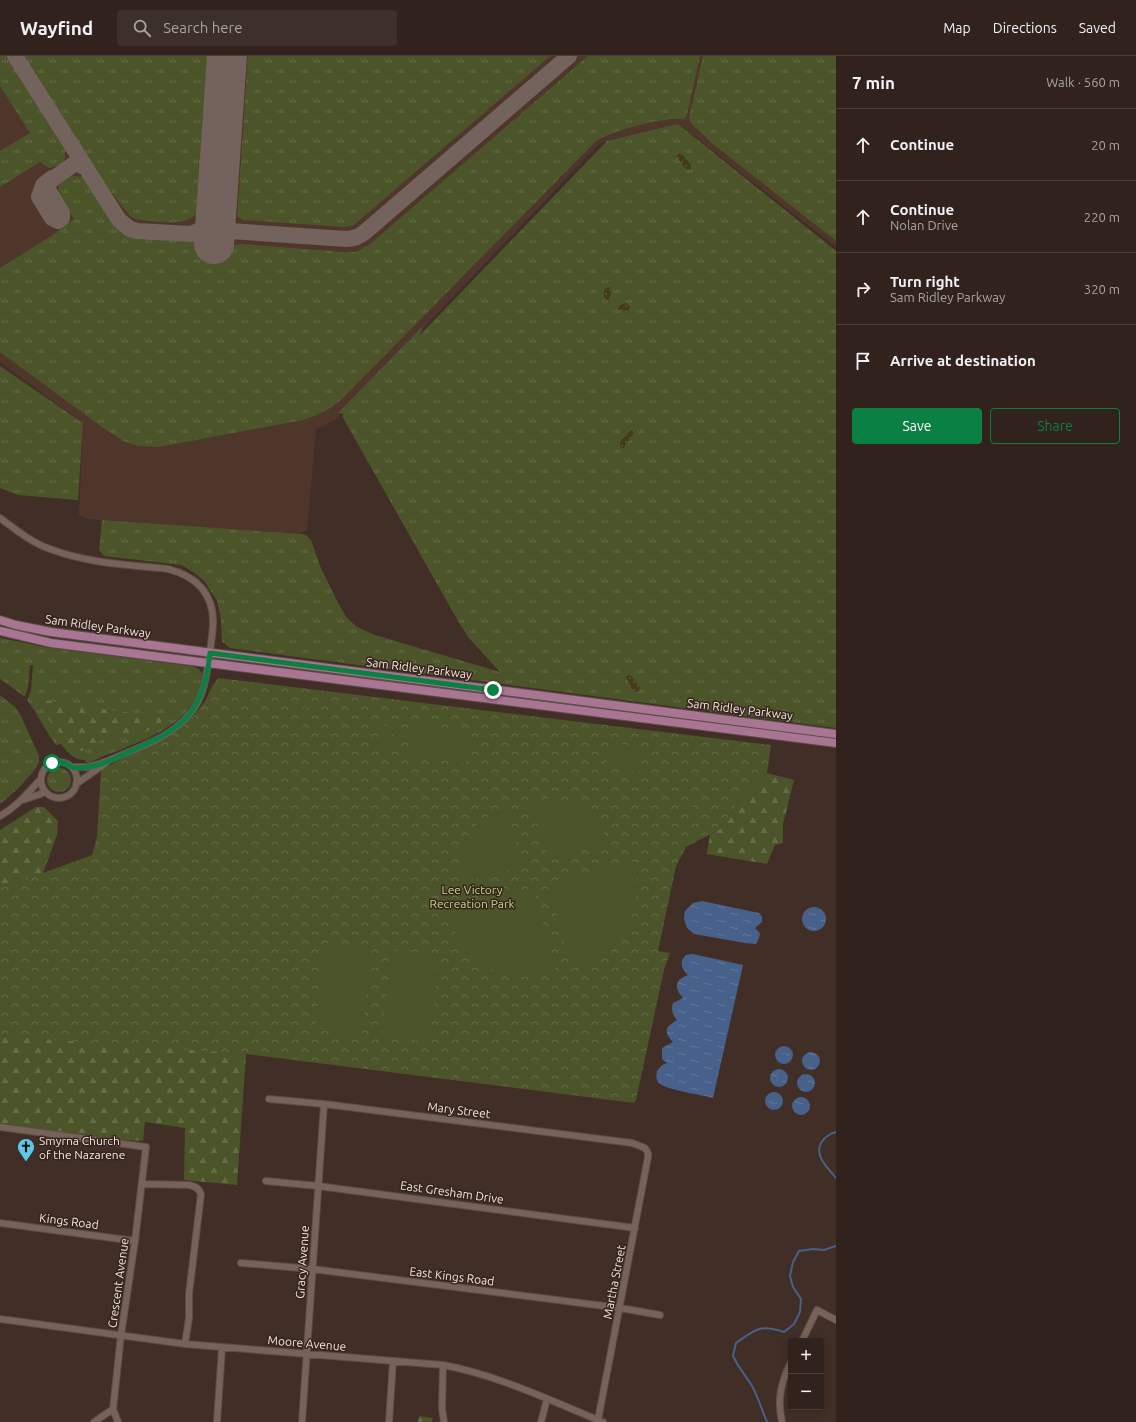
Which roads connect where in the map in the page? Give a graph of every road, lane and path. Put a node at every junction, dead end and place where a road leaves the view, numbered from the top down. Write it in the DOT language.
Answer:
graph roads {
  1 [pos="0,518"];
  2 [pos="0,620"];
  3 [pos="0,631"];
  4 [pos="210,653"];
  5 [pos="209,662"];
  6 [pos="836,734"];
  7 [pos="836,743"];
  8 [pos="112,759"];
  9 [pos="72,768"];
  10 [pos="41,779"];
  11 [pos="76,784"];
  12 [pos="46,792"];
  13 [pos="22,800"];
  14 [pos="0,816"];
  15 [pos="269,1099"];
  16 [pos="324,1104"];
  17 [pos="0,1127"];
  18 [pos="645,1148"];
  19 [pos="266,1181"];
  20 [pos="142,1184"];
  21 [pos="318,1186"];
  22 [pos="0,1223"];
  23 [pos="635,1228"];
  24 [pos="135,1241"];
  25 [pos="240,1263"];
  26 [pos="312,1269"];
  27 [pos="620,1308"];
  28 [pos="660,1315"];
  29 [pos="0,1318"];
  30 [pos="836,1320"];
  31 [pos="121,1335"];
  32 [pos="803,1338"];
  33 [pos="185,1344"];
  34 [pos="222,1347"];
  35 [pos="307,1354"];
  36 [pos="393,1361"];
  37 [pos="443,1365"];
  38 [pos="788,1368"];
  39 [pos="547,1399"];
  40 [pos="113,1409"];
  41 [pos="601,1421"];
  42 [pos="94,1422"];
  43 [pos="118,1422"];
  44 [pos="217,1422"];
  45 [pos="302,1422"];
  46 [pos="389,1422"];
  47 [pos="444,1422"];
  48 [pos="541,1422"];
  49 [pos="782,1422"];
  1 -- 4 [label="street"];
  2 -- 4 [label="main road, Sam Ridley Parkway"];
  3 -- 5 [label="main road, Sam Ridley Parkway"];
  4 -- 5 [label="street"];
  4 -- 6 [label="main road, Sam Ridley Parkway"];
  5 -- 7 [label="main road, Sam Ridley Parkway"];
  5 -- 8 [label="street"];
  8 -- 9 [label="street"];
  8 -- 11 [label="street"];
  9 -- 10 [label="street"];
  9 -- 11 [label="street"];
  10 -- 12 [label="street"];
  10 -- 13 [label="street"];
  11 -- 12 [label="street"];
  12 -- 13 [label="street"];
  13 -- 14 [label="street"];
  15 -- 16 [label="street, Mary Street"];
  16 -- 18 [label="street, Mary Street"];
  16 -- 21 [label="street, Gracy Avenue"];
  17 -- 20 [label="street, Crescent Avenue"];
  18 -- 23 [label="street, Martha Street"];
  19 -- 21 [label="street, East Gresham Drive"];
  20 -- 24 [label="street, Crescent Avenue"];
  20 -- 33 [label="street"];
  21 -- 23 [label="street, East Gresham Drive"];
  21 -- 26 [label="street, Gracy Avenue"];
  22 -- 24 [label="street, Kings Road"];
  23 -- 27 [label="street, Martha Street"];
  24 -- 31 [label="street, Crescent Avenue"];
  25 -- 26 [label="street, East Kings Road"];
  26 -- 27 [label="street, East Kings Road"];
  26 -- 35 [label="street, Gracy Avenue"];
  27 -- 28 [label="street, East Kings Road"];
  27 -- 41 [label="street, Martha Street"];
  29 -- 31 [label="street, Moore Avenue"];
  30 -- 32 [label="street"];
  31 -- 33 [label="street, Moore Avenue"];
  31 -- 40 [label="street, Crescent Avenue"];
  33 -- 34 [label="street, Moore Avenue"];
  34 -- 35 [label="street, Moore Avenue"];
  34 -- 44 [label="street"];
  35 -- 36 [label="street, Moore Avenue"];
  35 -- 45 [label="street, Gracy Avenue"];
  36 -- 37 [label="street, Moore Avenue"];
  36 -- 46 [label="street"];
  37 -- 39 [label="street, Moore Avenue"];
  37 -- 47 [label="street"];
  38 -- 49 [label="street"];
  39 -- 41 [label="street, Moore Avenue"];
  39 -- 48 [label="street"];
  40 -- 42 [label="street"];
  40 -- 43 [label="street, Crescent Avenue"];
}
